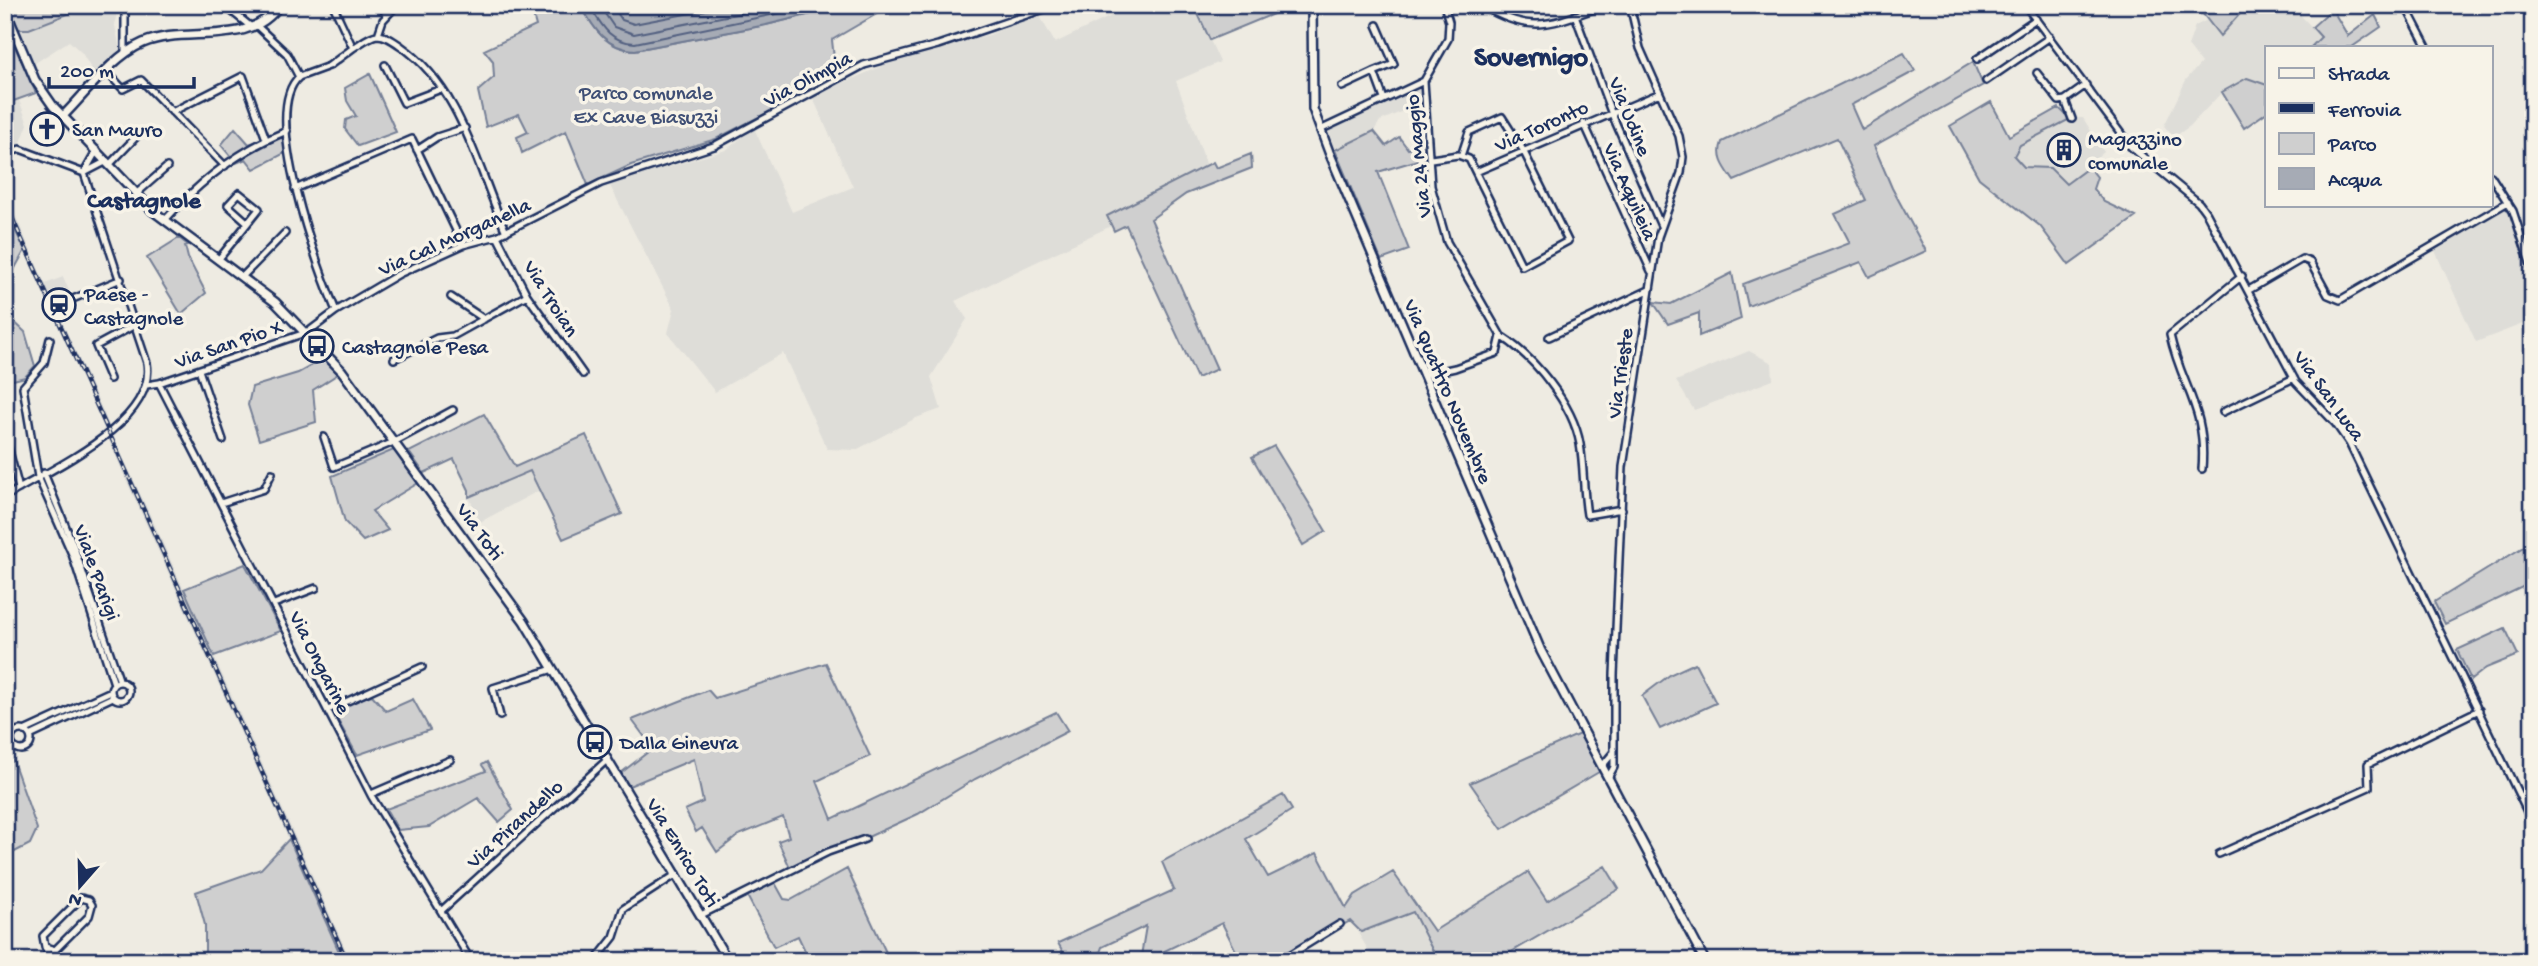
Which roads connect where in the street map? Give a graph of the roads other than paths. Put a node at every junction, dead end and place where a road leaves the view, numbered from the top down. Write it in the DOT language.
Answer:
graph roads {
  1 [pos="125,5"];
  2 [pos="224,5"];
  3 [pos="279,5"];
  4 [pos="333,5"];
  5 [pos="382,5"];
  6 [pos="397,5"];
  7 [pos="1056,5"];
  8 [pos="1312,5"];
  9 [pos="1444,5"];
  10 [pos="1481,5"];
  11 [pos="1605,5"];
  12 [pos="1630,5"];
  13 [pos="2025,5"];
  14 [pos="2405,5"];
  15 [pos="5,9"];
  16 [pos="1575,15"];
  17 [pos="386,16"];
  18 [pos="2036,19"];
  19 [pos="8,23"];
  20 [pos="253,25"];
  21 [pos="1377,25"];
  22 [pos="378,35"];
  23 [pos="2050,37"];
  24 [pos="2426,46"];
  25 [pos="353,48"];
  26 [pos="125,54"];
  27 [pos="1978,59"];
  28 [pos="385,65"];
  29 [pos="107,72"];
  30 [pos="1374,72"];
  31 [pos="2037,73"];
  32 [pos="299,77"];
  33 [pos="1424,81"];
  34 [pos="1986,81"];
  35 [pos="2087,85"];
  36 [pos="1342,87"];
  37 [pos="441,89"];
  38 [pos="1660,93"];
  39 [pos="1384,99"];
  40 [pos="2065,100"];
  41 [pos="172,112"];
  42 [pos="1611,112"];
  43 [pos="64,115"];
  44 [pos="2072,119"];
  45 [pos="1584,123"];
  46 [pos="465,128"];
  47 [pos="1320,130"];
  48 [pos="287,131"];
  49 [pos="136,137"];
  50 [pos="266,139"];
  51 [pos="5,144"];
  52 [pos="12,150"];
  53 [pos="97,150"];
  54 [pos="417,150"];
  55 [pos="1523,150"];
  56 [pos="5,154"];
  57 [pos="1461,156"];
  58 [pos="1431,159"];
  59 [pos="108,162"];
  60 [pos="225,166"];
  61 [pos="167,167"];
  62 [pos="1476,172"];
  63 [pos="84,173"];
  64 [pos="2492,178"];
  65 [pos="295,189"];
  66 [pos="136,194"];
  67 [pos="580,194"];
  68 [pos="2508,202"];
  69 [pos="165,220"];
  70 [pos="247,222"];
  71 [pos="1661,226"];
  72 [pos="506,232"];
  73 [pos="285,233"];
  74 [pos="498,236"];
  75 [pos="463,245"];
  76 [pos="218,261"];
  77 [pos="1651,271"];
  78 [pos="2533,272"];
  79 [pos="2242,276"];
  80 [pos="242,278"];
  81 [pos="121,279"];
  82 [pos="1649,290"];
  83 [pos="2249,290"];
  84 [pos="527,295"];
  85 [pos="451,297"];
  86 [pos="68,301"];
  87 [pos="336,311"];
  88 [pos="484,318"];
  89 [pos="135,325"];
  90 [pos="308,332"];
  91 [pos="1501,336"];
  92 [pos="1549,337"];
  93 [pos="50,339"];
  94 [pos="394,359"];
  95 [pos="199,370"];
  96 [pos="583,374"];
  97 [pos="1423,375"];
  98 [pos="2294,378"];
  99 [pos="110,379"];
  100 [pos="159,383"];
  101 [pos="145,388"];
  102 [pos="453,410"];
  103 [pos="2223,412"];
  104 [pos="5,435"];
  105 [pos="324,436"];
  106 [pos="223,440"];
  107 [pos="394,442"];
  108 [pos="2202,469"];
  109 [pos="272,472"];
  110 [pos="44,473"];
  111 [pos="38,477"];
  112 [pos="19,489"];
  113 [pos="5,497"];
  114 [pos="221,503"];
  115 [pos="1622,509"];
  116 [pos="316,588"];
  117 [pos="274,604"];
  118 [pos="422,667"];
  119 [pos="553,669"];
  120 [pos="117,683"];
  121 [pos="112,694"];
  122 [pos="328,709"];
  123 [pos="2479,710"];
  124 [pos="500,716"];
  125 [pos="24,731"];
  126 [pos="30,736"];
  127 [pos="1613,752"];
  128 [pos="450,760"];
  129 [pos="609,760"];
  130 [pos="1603,765"];
  131 [pos="1609,776"];
  132 [pos="371,794"];
  133 [pos="2533,824"];
  134 [pos="865,839"];
  135 [pos="2219,854"];
  136 [pos="677,874"];
  137 [pos="441,911"];
  138 [pos="701,915"];
  139 [pos="1340,924"];
  140 [pos="45,947"];
  141 [pos="55,950"];
  142 [pos="51,961"];
  143 [pos="57,961"];
  144 [pos="471,961"];
  145 [pos="595,961"];
  146 [pos="728,961"];
  147 [pos="1280,961"];
  148 [pos="1705,961"];
  1 -- 26 [label="street"];
  2 -- 20 [label="street"];
  3 -- 20 [label="main road"];
  4 -- 25 [label="street"];
  5 -- 17 [label="street"];
  6 -- 17 [label="street"];
  7 -- 67 [label="street, Via Olimpia"];
  8 -- 47 [label="main road, Via Quattro Novembre"];
  9 -- 33 [label="street, Via 24 Maggio"];
  10 -- 16 [label="street"];
  11 -- 16 [label="street"];
  12 -- 38 [label="street, Via Trieste"];
  13 -- 18 [label="street, Via San Luca"];
  14 -- 24 [label="street"];
  15 -- 19 [label="main road, Via Toti"];
  16 -- 42 [label="street, Via Udine"];
  17 -- 22 [label="street"];
  18 -- 23 [label="street, Via San Luca"];
  18 -- 27 [label="street"];
  19 -- 43 [label="main road, Via Toti"];
  20 -- 26 [label="main road"];
  20 -- 32 [label="street"];
  21 -- 30 [label="street"];
  22 -- 25 [label="street"];
  22 -- 37 [label="street"];
  23 -- 34 [label="street"];
  23 -- 35 [label="street, Via San Luca"];
  25 -- 32 [label="street"];
  26 -- 29 [label="main road"];
  28 -- 37 [label="street"];
  29 -- 41 [label="street"];
  29 -- 43 [label="main road"];
  30 -- 36 [label="street"];
  30 -- 39 [label="street"];
  31 -- 40 [label="street"];
  32 -- 48 [label="street"];
  33 -- 39 [label="street"];
  33 -- 58 [label="street, Via 24 Maggio"];
  35 -- 40 [label="street"];
  35 -- 79 [label="street, Via San Luca"];
  37 -- 46 [label="street"];
  38 -- 42 [label="street, Via Toronto"];
  38 -- 71 [label="street, Via Trieste"];
  39 -- 47 [label="street"];
  40 -- 44 [label="street"];
  41 -- 50 [label="street"];
  41 -- 60 [label="street"];
  42 -- 45 [label="street, Via Toronto"];
  42 -- 71 [label="street, Via Udine"];
  43 -- 53 [label="main road, Via Toti"];
  45 -- 55 [label="street, Via Toronto"];
  45 -- 77 [label="street, Via Aquileia"];
  46 -- 54 [label="street"];
  46 -- 72 [label="street"];
  47 -- 97 [label="main road, Via Quattro Novembre"];
  48 -- 50 [label="street"];
  48 -- 65 [label="street"];
  49 -- 59 [label="street"];
  50 -- 60 [label="street"];
  51 -- 52 [label="street"];
  52 -- 56 [label="street"];
  52 -- 63 [label="street"];
  53 -- 59 [label="main road, Via Toti"];
  53 -- 63 [label="street"];
  54 -- 65 [label="street"];
  54 -- 75 [label="street"];
  55 -- 57 [label="street"];
  55 -- 62 [label="street, Via Toronto"];
  55 -- 62 [label="street"];
  57 -- 58 [label="street"];
  57 -- 62 [label="street"];
  58 -- 91 [label="street, Via 24 Maggio"];
  59 -- 63 [label="street"];
  59 -- 66 [label="main road, Via Toti"];
  60 -- 69 [label="street"];
  61 -- 66 [label="street"];
  63 -- 81 [label="street"];
  64 -- 68 [label="street"];
  65 -- 87 [label="street"];
  66 -- 69 [label="main road, Via Toti"];
  67 -- 72 [label="street, Via Cal Morganella"];
  68 -- 78 [label="street"];
  68 -- 83 [label="street"];
  69 -- 76 [label="main road, Via Toti"];
  70 -- 70 [label="street"];
  70 -- 76 [label="street"];
  71 -- 77 [label="street, Via Trieste"];
  72 -- 74 [label="street, Via Cal Morganella"];
  73 -- 80 [label="street"];
  74 -- 75 [label="street, Via Cal Morganella"];
  74 -- 84 [label="street, Via Troian"];
  75 -- 87 [label="street, Via Cal Morganella"];
  76 -- 80 [label="main road, Via Toti"];
  77 -- 82 [label="street, Via Trieste"];
  79 -- 83 [label="street, Via San Luca"];
  79 -- 108 [label="street"];
  80 -- 90 [label="main road, Via Toti"];
  81 -- 86 [label="street"];
  81 -- 89 [label="street"];
  82 -- 92 [label="street"];
  82 -- 115 [label="street, Via Trieste"];
  83 -- 98 [label="street, Via San Luca"];
  84 -- 88 [label="street"];
  84 -- 96 [label="street, Via Troian"];
  85 -- 88 [label="street"];
  87 -- 90 [label="street, Via Cal Morganella"];
  88 -- 94 [label="street"];
  89 -- 99 [label="street"];
  89 -- 101 [label="street"];
  90 -- 95 [label="street, Via San Pio X"];
  90 -- 107 [label="main road, Via Toti"];
  91 -- 97 [label="street"];
  91 -- 115 [label="street, Via 24 Maggio"];
  93 -- 111 [label="street, Viale Parigi"];
  95 -- 100 [label="street, Via San Pio X"];
  95 -- 106 [label="street"];
  97 -- 130 [label="main road, Via Quattro Novembre"];
  98 -- 103 [label="street"];
  98 -- 123 [label="street, Via San Luca"];
  100 -- 101 [label="street"];
  100 -- 114 [label="street, Via Ongarine"];
  101 -- 110 [label="street"];
  102 -- 107 [label="street"];
  104 -- 112 [label="street"];
  105 -- 107 [label="street"];
  107 -- 119 [label="main road, Via Toti"];
  109 -- 114 [label="street"];
  110 -- 111 [label="street"];
  110 -- 120 [label="street, Viale Parigi"];
  111 -- 112 [label="street"];
  111 -- 120 [label="street, Viale Parigi"];
  112 -- 113 [label="street"];
  114 -- 117 [label="street, Via Ongarine"];
  115 -- 127 [label="street, Via Trieste"];
  116 -- 117 [label="street"];
  117 -- 122 [label="street, Via Ongarine"];
  118 -- 122 [label="street"];
  119 -- 124 [label="street"];
  119 -- 129 [label="main road, Via Toti"];
  120 -- 121 [label="street"];
  120 -- 121 [label="street"];
  121 -- 125 [label="street"];
  121 -- 126 [label="street"];
  122 -- 132 [label="street, Via Ongarine"];
  123 -- 133 [label="street, Via San Luca"];
  123 -- 135 [label="street"];
  125 -- 126 [label="street"];
  125 -- 126 [label="street"];
  127 -- 130 [label="street"];
  127 -- 131 [label="street, Via Trieste"];
  128 -- 132 [label="street"];
  129 -- 136 [label="main road, Via Enrico Toti"];
  129 -- 137 [label="street, Via Pirandello"];
  130 -- 131 [label="main road, Via Quattro Novembre"];
  131 -- 148 [label="main road"];
  132 -- 137 [label="street, Via Ongarine"];
  134 -- 138 [label="street"];
  136 -- 138 [label="main road, Via Enrico Toti"];
  136 -- 145 [label="street"];
  137 -- 144 [label="street, Via Ongarine"];
  138 -- 146 [label="main road, Via Enrico Toti"];
  139 -- 147 [label="street"];
  140 -- 141 [label="street"];
  140 -- 141 [label="street"];
  140 -- 142 [label="street"];
  141 -- 143 [label="street"];
}
